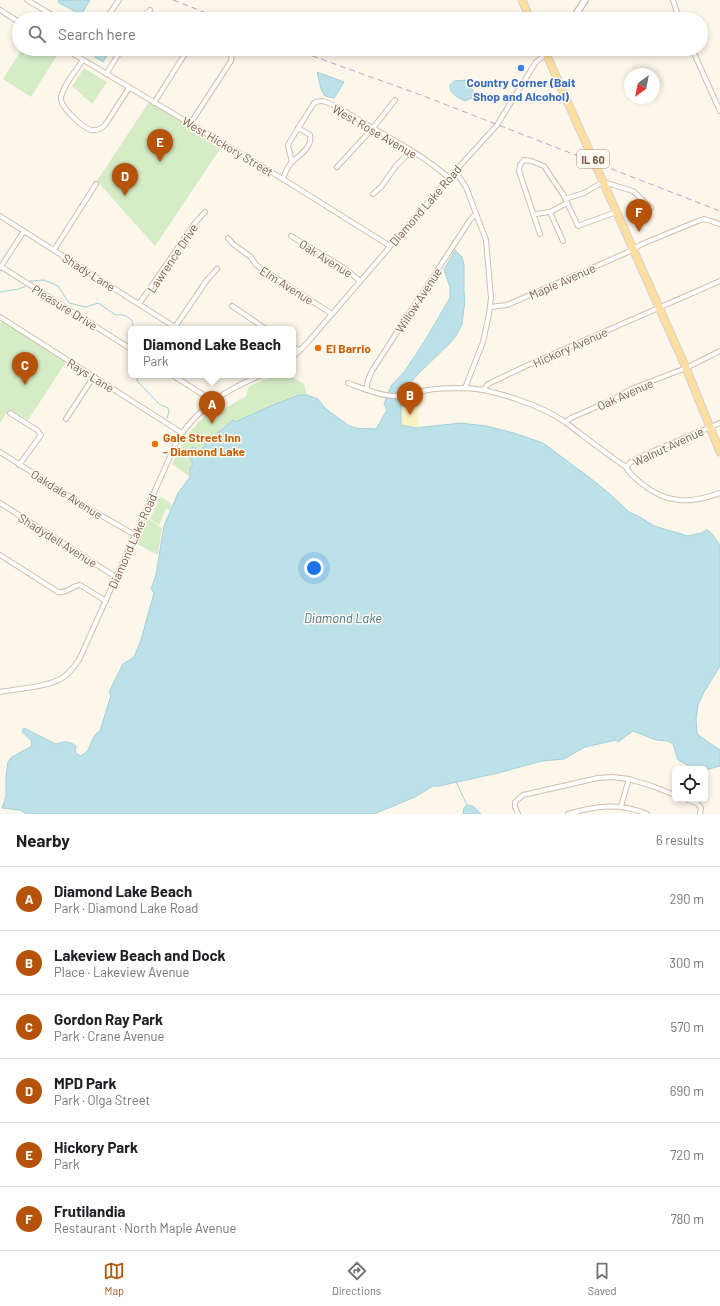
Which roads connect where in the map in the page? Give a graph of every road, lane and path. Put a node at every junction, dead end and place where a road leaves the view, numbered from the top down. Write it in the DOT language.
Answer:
graph roads {
  1 [pos="27,0"];
  2 [pos="119,0"];
  3 [pos="522,0"];
  4 [pos="585,0"];
  5 [pos="673,0"];
  6 [pos="0,10"];
  7 [pos="47,12"];
  8 [pos="111,12"];
  9 [pos="527,12"];
  10 [pos="577,12"];
  11 [pos="677,12"];
  12 [pos="12,18"];
  13 [pos="76,56"];
  14 [pos="118,56"];
  15 [pos="184,56"];
  16 [pos="232,56"];
  17 [pos="542,56"];
  18 [pos="549,56"];
  19 [pos="695,56"];
  20 [pos="82,60"];
  21 [pos="106,74"];
  22 [pos="129,88"];
  23 [pos="395,100"];
  24 [pos="154,103"];
  25 [pos="720,111"];
  26 [pos="190,124"];
  27 [pos="298,128"];
  28 [pos="373,128"];
  29 [pos="411,151"];
  30 [pos="292,162"];
  31 [pos="337,167"];
  32 [pos="455,171"];
  33 [pos="449,178"];
  34 [pos="283,179"];
  35 [pos="603,182"];
  36 [pos="96,184"];
  37 [pos="373,194"];
  38 [pos="566,201"];
  39 [pos="651,208"];
  40 [pos="205,212"];
  41 [pos="550,212"];
  42 [pos="616,212"];
  43 [pos="476,214"];
  44 [pos="535,214"];
  45 [pos="0,216"];
  46 [pos="720,224"];
  47 [pos="24,231"];
  48 [pos="540,234"];
  49 [pos="290,236"];
  50 [pos="228,238"];
  51 [pos="563,241"];
  52 [pos="390,246"];
  53 [pos="633,249"];
  54 [pos="54,250"];
  55 [pos="0,267"];
  56 [pos="217,269"];
  57 [pos="360,281"];
  58 [pos="720,281"];
  59 [pos="140,304"];
  60 [pos="232,306"];
  61 [pos="490,307"];
  62 [pos="659,308"];
  63 [pos="332,314"];
  64 [pos="0,317"];
  65 [pos="174,326"];
  66 [pos="178,326"];
  67 [pos="262,326"];
  68 [pos="128,347"];
  69 [pos="296,348"];
  70 [pos="300,350"];
  71 [pos="720,351"];
  72 [pos="296,354"];
  73 [pos="686,368"];
  74 [pos="94,376"];
  75 [pos="177,378"];
  76 [pos="248,378"];
  77 [pos="348,383"];
  78 [pos="465,388"];
  79 [pos="367,390"];
  80 [pos="483,390"];
  81 [pos="213,401"];
  82 [pos="10,413"];
  83 [pos="66,419"];
  84 [pos="565,422"];
  85 [pos="720,423"];
  86 [pos="710,427"];
  87 [pos="182,433"];
  88 [pos="0,452"];
  89 [pos="720,452"];
  90 [pos="20,465"];
  91 [pos="626,467"];
  92 [pos="720,493"];
  93 [pos="0,503"];
  94 [pos="135,535"];
  95 [pos="0,555"];
  96 [pos="116,577"];
  97 [pos="106,601"];
  98 [pos="0,692"];
  99 [pos="629,779"];
  100 [pos="672,794"];
  101 [pos="694,802"];
  102 [pos="621,806"];
  103 [pos="518,814"];
  104 [pos="568,814"];
  105 [pos="647,814"];
  106 [pos="700,814"];
  1 -- 7 [label="street"];
  2 -- 8 [label="street"];
  3 -- 9 [label="main road"];
  4 -- 10 [label="street"];
  5 -- 11 [label="street"];
  6 -- 12 [label="street"];
  13 -- 20 [label="street, West Hickory Street"];
  14 -- 21 [label="street"];
  15 -- 24 [label="street"];
  16 -- 26 [label="street"];
  17 -- 32 [label="street, Diamond Lake Road"];
  18 -- 35 [label="main road, IL 60"];
  19 -- 25 [label="street"];
  20 -- 21 [label="street, West Hickory Street"];
  20 -- 22 [label="street"];
  21 -- 22 [label="street, West Hickory Street"];
  22 -- 24 [label="street, West Hickory Street"];
  23 -- 28 [label="street"];
  24 -- 26 [label="street, West Hickory Street"];
  26 -- 34 [label="street, West Hickory Street"];
  27 -- 28 [label="street, West Rose Avenue"];
  27 -- 30 [label="street, West Rose Avenue"];
  27 -- 30 [label="street"];
  28 -- 29 [label="street, West Rose Avenue"];
  28 -- 31 [label="street"];
  29 -- 33 [label="street, West Rose Avenue"];
  29 -- 37 [label="street"];
  30 -- 34 [label="street"];
  32 -- 33 [label="street, Diamond Lake Road"];
  32 -- 43 [label="street"];
  33 -- 52 [label="street, Diamond Lake Road"];
  34 -- 52 [label="street, West Hickory Street"];
  35 -- 38 [label="street"];
  35 -- 39 [label="street"];
  35 -- 42 [label="main road, IL 60"];
  36 -- 54 [label="street"];
  38 -- 41 [label="street"];
  38 -- 42 [label="street"];
  38 -- 44 [label="street"];
  40 -- 59 [label="street, Lawrence Drive"];
  41 -- 44 [label="street"];
  41 -- 51 [label="street"];
  42 -- 53 [label="main road, IL 60"];
  43 -- 61 [label="street"];
  43 -- 79 [label="street, Willow Avenue"];
  44 -- 48 [label="street"];
  45 -- 47 [label="street, Shady Lane"];
  46 -- 53 [label="street, Maple Avenue"];
  47 -- 54 [label="street, Shady Lane"];
  47 -- 55 [label="street"];
  49 -- 57 [label="street, Oak Avenue"];
  50 -- 63 [label="street, Elm Avenue"];
  52 -- 57 [label="street, Diamond Lake Road"];
  53 -- 61 [label="street, Maple Avenue"];
  53 -- 62 [label="main road, IL 60"];
  54 -- 59 [label="street, Shady Lane"];
  55 -- 68 [label="street, Pleasure Drive"];
  56 -- 66 [label="street"];
  57 -- 63 [label="street, Diamond Lake Road"];
  58 -- 62 [label="street, Hickory Avenue"];
  59 -- 65 [label="street, Shady Lane"];
  60 -- 67 [label="street"];
  61 -- 78 [label="street"];
  62 -- 73 [label="main road, IL 60"];
  62 -- 80 [label="street, Hickory Avenue"];
  63 -- 70 [label="street, Diamond Lake Road"];
  64 -- 74 [label="street, Rays Lane"];
  69 -- 70 [label="street"];
  70 -- 72 [label="street, Diamond Lake Road"];
  71 -- 73 [label="street, Oak Avenue"];
  73 -- 84 [label="street, Oak Avenue"];
  73 -- 86 [label="main road, IL 60"];
  74 -- 83 [label="street"];
  74 -- 87 [label="street, Rays Lane"];
  75 -- 81 [label="street"];
  76 -- 81 [label="street, Diamond Lake Road"];
  77 -- 79 [label="street"];
  78 -- 79 [label="street"];
  78 -- 80 [label="street"];
  80 -- 84 [label="street"];
  81 -- 87 [label="street, Diamond Lake Road"];
  82 -- 90 [label="street"];
  84 -- 91 [label="street"];
  85 -- 86 [label="street, Walnut Avenue"];
  86 -- 89 [label="main road, IL 60"];
  86 -- 91 [label="street, Walnut Avenue"];
  87 -- 94 [label="street, Diamond Lake Road"];
  88 -- 90 [label="street, Oakdale Avenue"];
  90 -- 94 [label="street, Oakdale Avenue"];
  91 -- 92 [label="street"];
  93 -- 96 [label="street, Shadydell Avenue"];
  94 -- 96 [label="street, Diamond Lake Road"];
  95 -- 97 [label="street"];
  96 -- 97 [label="street, Diamond Lake Road"];
  97 -- 98 [label="street, Diamond Lake Road"];
  99 -- 100 [label="street"];
  99 -- 102 [label="street"];
  99 -- 103 [label="street"];
  101 -- 106 [label="street"];
  102 -- 104 [label="street"];
  102 -- 105 [label="street"];
}
